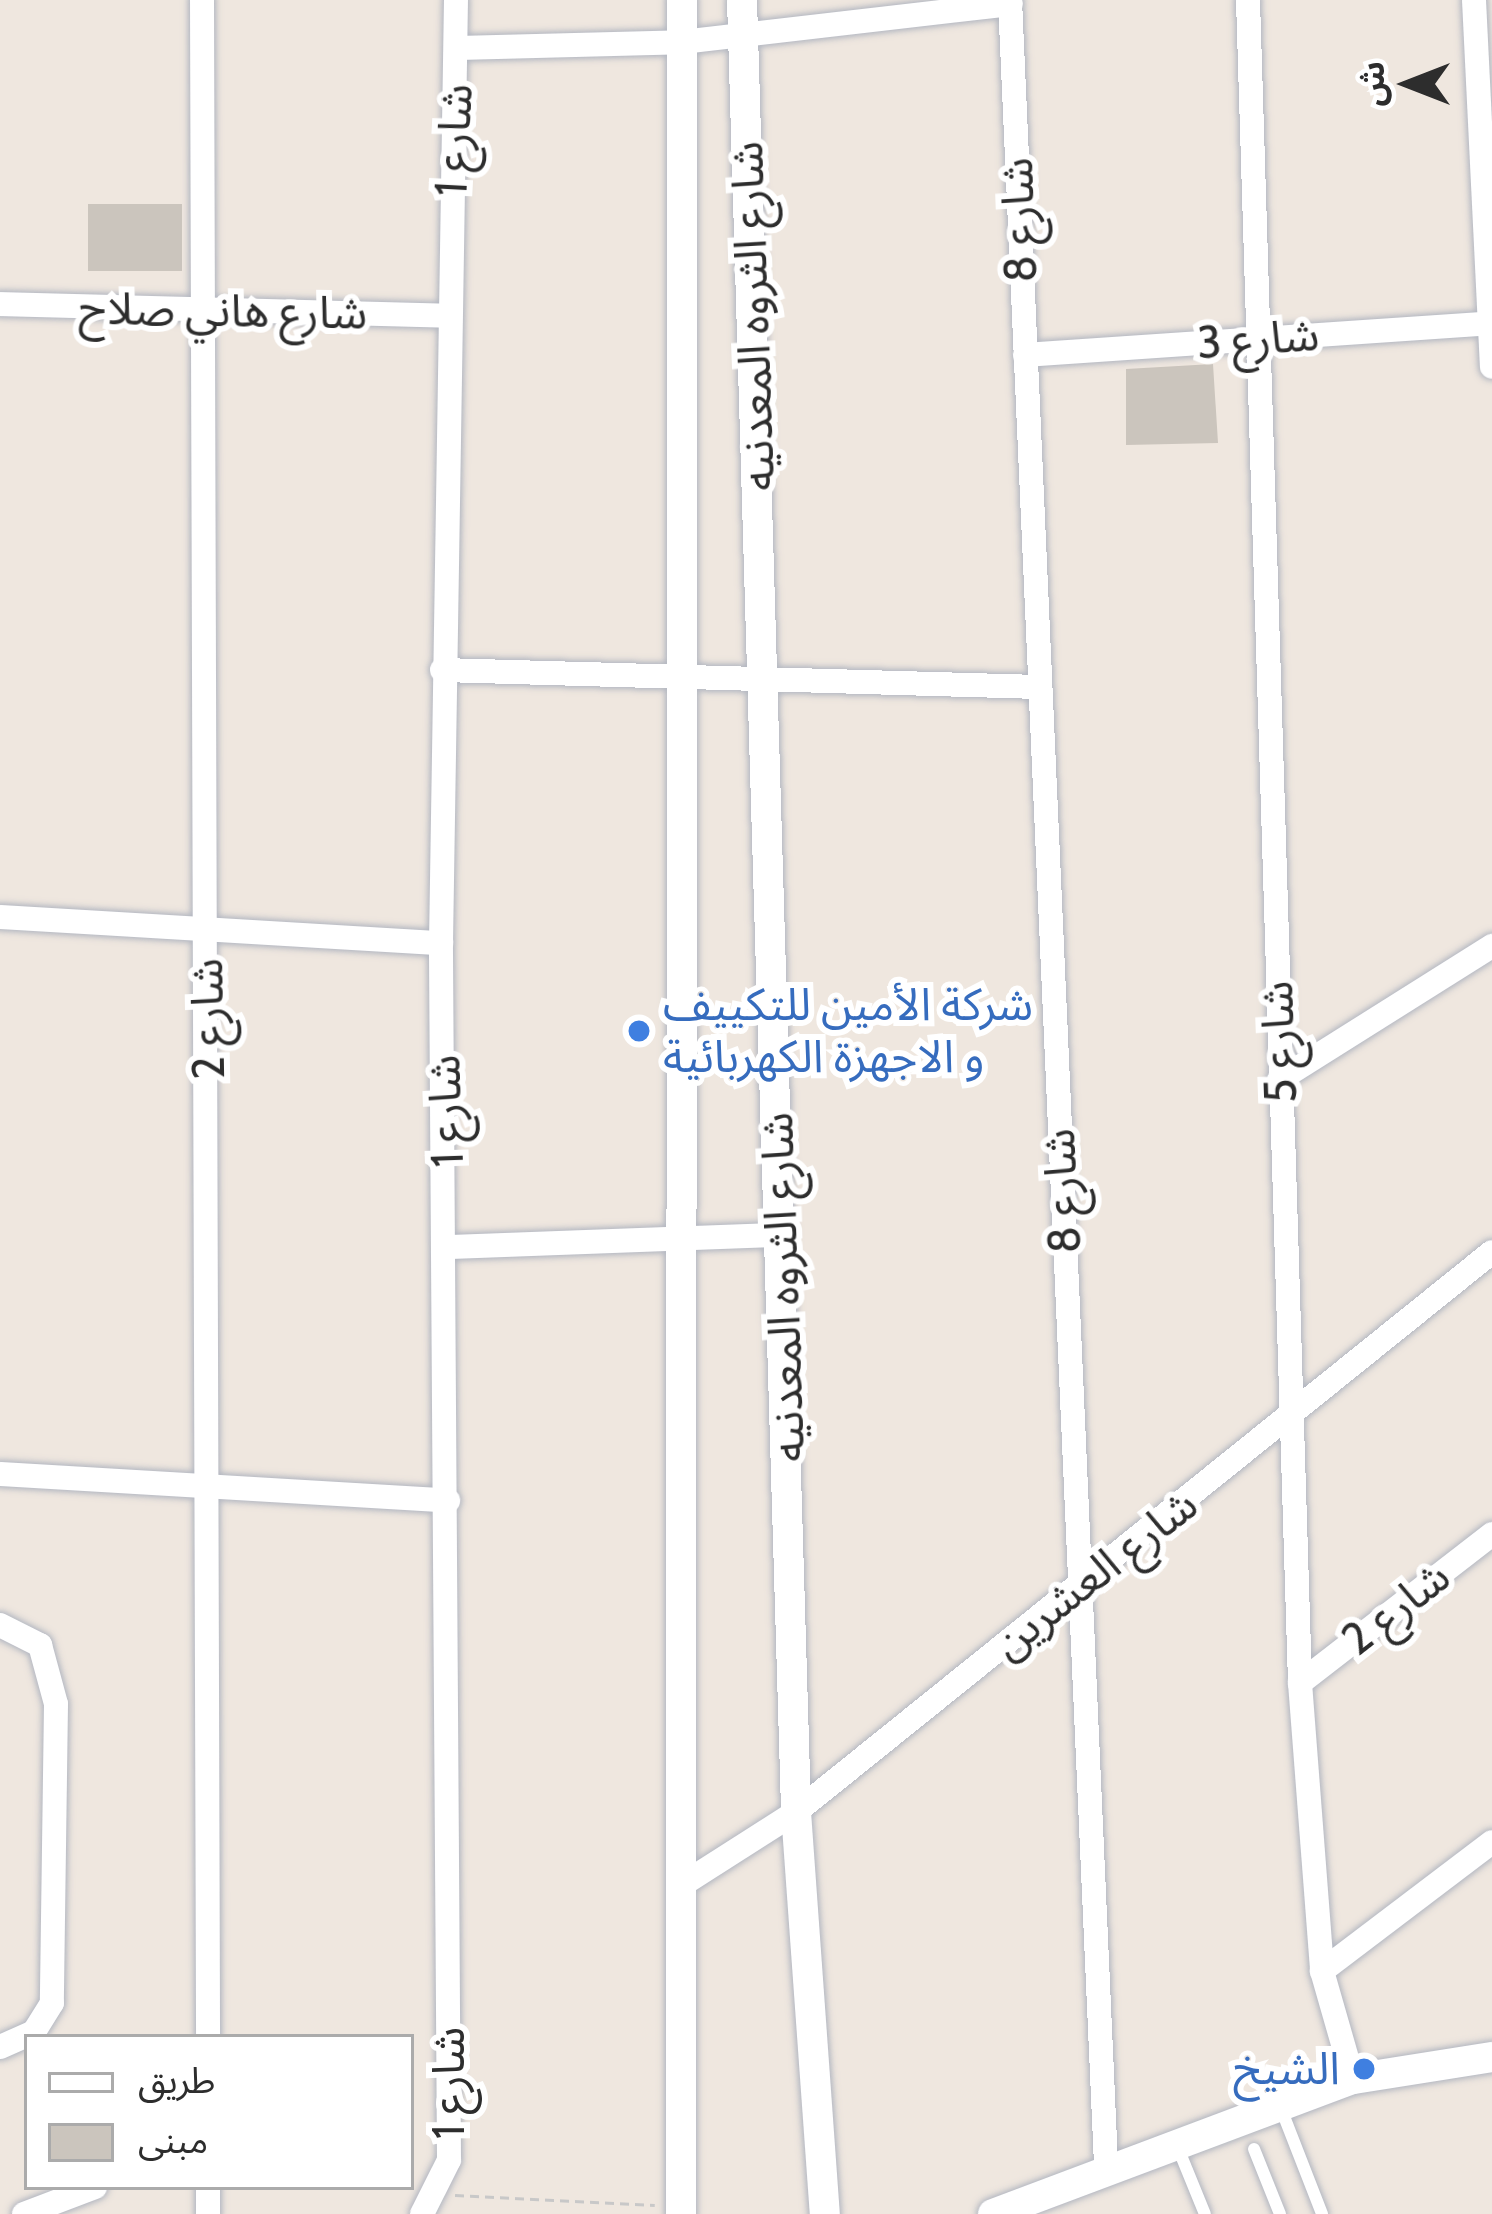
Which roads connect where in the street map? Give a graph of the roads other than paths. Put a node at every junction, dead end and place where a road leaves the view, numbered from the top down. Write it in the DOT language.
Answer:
graph roads {
  1 [pos="202,0"];
  2 [pos="457,0"];
  3 [pos="682,0"];
  4 [pos="742,0"];
  5 [pos="1247,0"];
  6 [pos="1474,0"];
  7 [pos="1010,2"];
  8 [pos="744,34"];
  9 [pos="682,42"];
  10 [pos="458,48"];
  11 [pos="0,304"];
  12 [pos="203,313"];
  13 [pos="446,316"];
  14 [pos="1490,323"];
  15 [pos="1263,339"];
  16 [pos="1025,355"];
  17 [pos="1492,367"];
  18 [pos="442,670"];
  19 [pos="682,682"];
  20 [pos="764,685"];
  21 [pos="1039,686"];
  22 [pos="0,917"];
  23 [pos="208,934"];
  24 [pos="441,943"];
  25 [pos="1492,946"];
  26 [pos="1279,1080"];
  27 [pos="783,1235"];
  28 [pos="685,1243"];
  29 [pos="449,1247"];
  30 [pos="1492,1252"];
  31 [pos="1297,1414"];
  32 [pos="0,1474"];
  33 [pos="214,1482"];
  34 [pos="448,1501"];
  35 [pos="1492,1534"];
  36 [pos="1079,1586"];
  37 [pos="0,1625"];
  38 [pos="1300,1683"];
  39 [pos="796,1811"];
  40 [pos="1492,1842"];
  41 [pos="688,1881"];
  42 [pos="1322,1971"];
  43 [pos="29,2034"];
  44 [pos="208,2034"];
  45 [pos="1492,2057"];
  46 [pos="1353,2079"];
  47 [pos="1279,2104"];
  48 [pos="1175,2141"];
  49 [pos="1254,2149"];
  50 [pos="1106,2166"];
  51 [pos="87,2190"];
  52 [pos="681,2210"];
  53 [pos="24,2214"];
  54 [pos="422,2214"];
  55 [pos="825,2214"];
  56 [pos="993,2214"];
  57 [pos="1205,2214"];
  58 [pos="1280,2214"];
  59 [pos="1322,2214"];
  1 -- 12 [label="street, شارع 2"];
  2 -- 10 [label="street, شارع 1"];
  3 -- 9 [label="street, شارع الثروه المعدنيه"];
  4 -- 8 [label="street, شارع الثروه المعدنيه"];
  5 -- 15 [label="street, شارع 5"];
  6 -- 14 [label="street"];
  7 -- 8 [label="street"];
  7 -- 16 [label="street, شارع 8"];
  8 -- 9 [label="street"];
  8 -- 20 [label="street, شارع الثروه المعدنيه"];
  9 -- 10 [label="street"];
  9 -- 19 [label="street, شارع الثروه المعدنيه"];
  10 -- 13 [label="street, شارع 1"];
  11 -- 12 [label="street, شارع هاني صلاح"];
  12 -- 13 [label="street, شارع هاني صلاح"];
  12 -- 23 [label="street, شارع 2"];
  13 -- 18 [label="street, شارع 1"];
  14 -- 15 [label="street, شارع 3"];
  14 -- 17 [label="street"];
  15 -- 16 [label="street, شارع 3"];
  15 -- 26 [label="street, شارع 5"];
  16 -- 21 [label="street, شارع 8"];
  18 -- 19 [label="street"];
  18 -- 24 [label="street, شارع 1"];
  19 -- 20 [label="street"];
  19 -- 28 [label="street, شارع الثروه المعدنيه"];
  20 -- 21 [label="street"];
  20 -- 27 [label="street, شارع الثروه المعدنيه"];
  21 -- 36 [label="street, شارع 8"];
  22 -- 23 [label="street"];
  23 -- 24 [label="street"];
  23 -- 33 [label="street, شارع 2"];
  24 -- 29 [label="street, شارع 1"];
  25 -- 26 [label="street"];
  26 -- 31 [label="street, شارع 5"];
  27 -- 28 [label="street"];
  27 -- 39 [label="street, شارع الثروه المعدنيه"];
  28 -- 29 [label="street"];
  28 -- 41 [label="street, شارع الثروه المعدنيه"];
  29 -- 34 [label="street, شارع 1"];
  30 -- 31 [label="street, شارع العشرين"];
  31 -- 36 [label="street, شارع العشرين"];
  31 -- 38 [label="street, شارع 5"];
  32 -- 33 [label="street"];
  33 -- 34 [label="street"];
  33 -- 44 [label="street, شارع 2"];
  34 -- 54 [label="street, شارع 1"];
  35 -- 38 [label="street, شارع 2"];
  36 -- 39 [label="street, شارع العشرين"];
  36 -- 50 [label="street, شارع 8"];
  37 -- 43 [label="street"];
  38 -- 42 [label="street, شارع 5"];
  39 -- 41 [label="street, شارع العشرين"];
  39 -- 55 [label="street, شارع الثروه المعدنيه"];
  40 -- 42 [label="street"];
  41 -- 52 [label="street, شارع الثروه المعدنيه"];
  42 -- 46 [label="street, شارع 5"];
  45 -- 46 [label="street"];
  46 -- 47 [label="street"];
  47 -- 48 [label="street"];
  47 -- 59 [label="lane"];
  48 -- 50 [label="street"];
  48 -- 57 [label="lane"];
  49 -- 58 [label="lane"];
  50 -- 56 [label="street"];
  51 -- 53 [label="street"];
}
